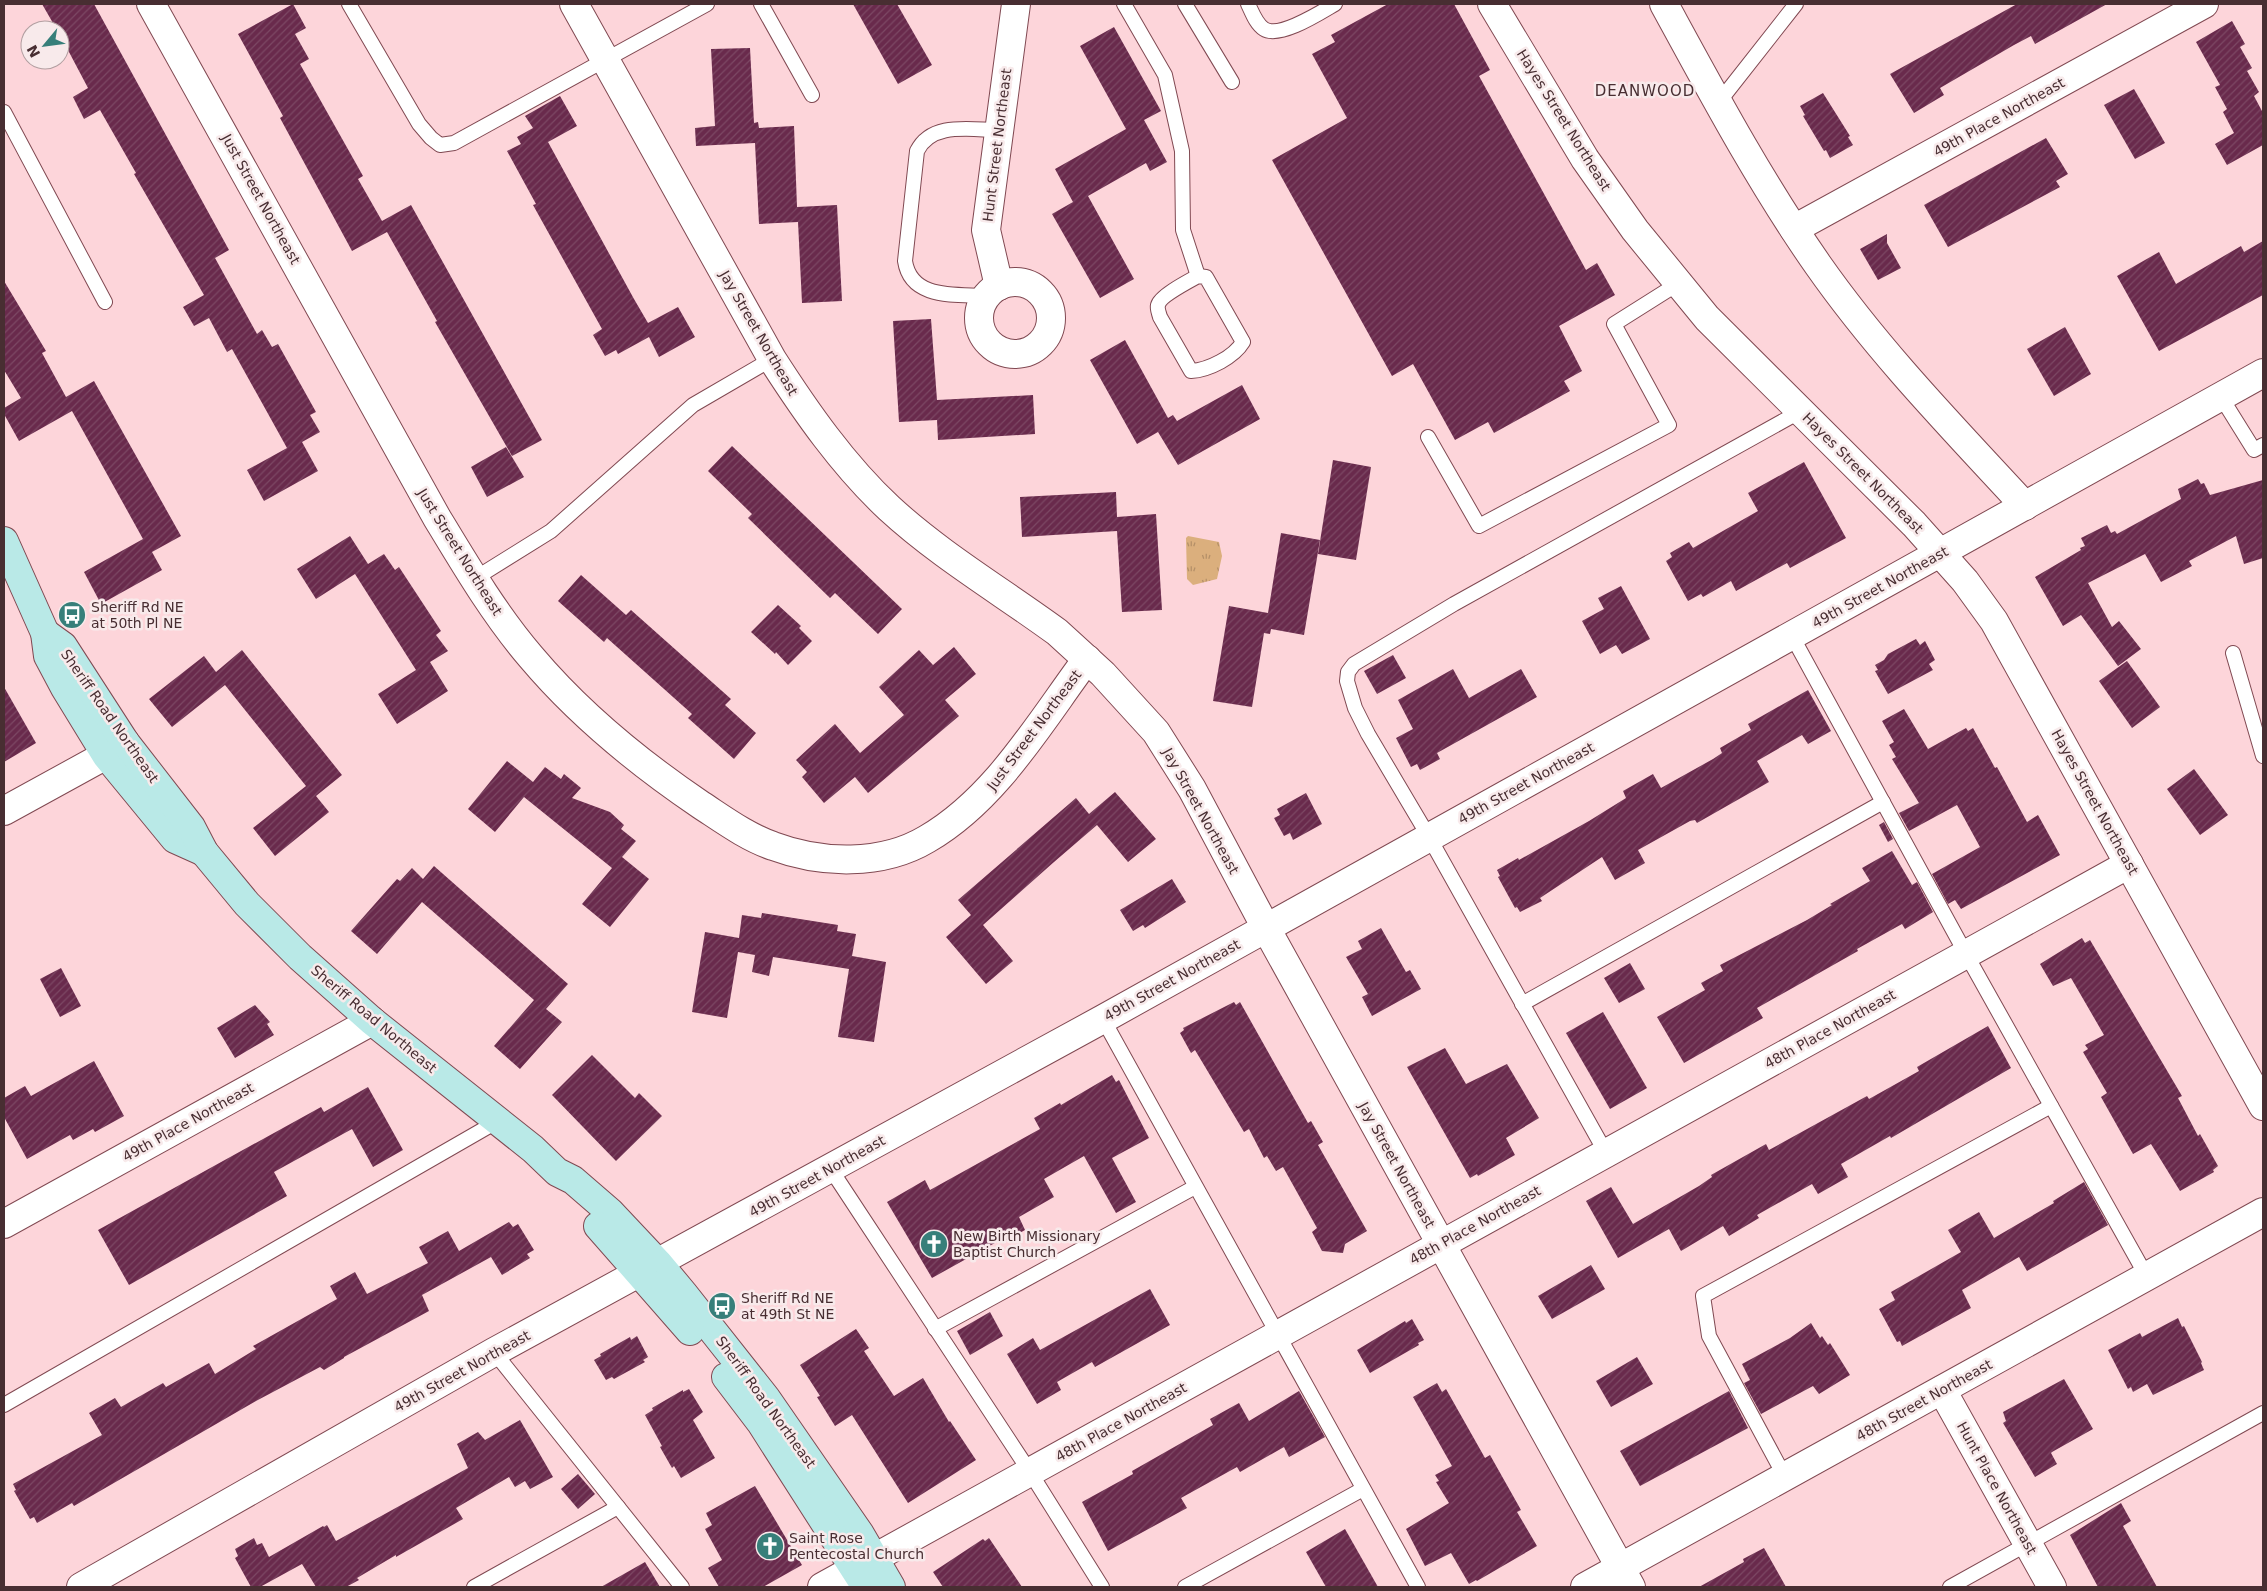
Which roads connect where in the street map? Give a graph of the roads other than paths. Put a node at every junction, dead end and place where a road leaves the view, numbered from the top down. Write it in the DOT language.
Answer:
graph roads {
  1 [pos="151,4"];
  2 [pos="349,4"];
  3 [pos="574,4"];
  4 [pos="707,4"];
  5 [pos="761,4"];
  6 [pos="1016,4"];
  7 [pos="1124,4"];
  8 [pos="1185,4"];
  9 [pos="1248,4"];
  10 [pos="1335,4"];
  11 [pos="1492,4"];
  12 [pos="1664,4"];
  13 [pos="1796,4"];
  14 [pos="2204,4"];
  15 [pos="605,60"];
  16 [pos="1232,82"];
  17 [pos="812,95"];
  18 [pos="1719,102"];
  19 [pos="4,112"];
  20 [pos="1000,130"];
  21 [pos="1794,229"];
  22 [pos="1198,276"];
  23 [pos="1679,283"];
  24 [pos="993,291"];
  25 [pos="105,302"];
  26 [pos="772,359"];
  27 [pos="2263,373"];
  28 [pos="2221,397"];
  29 [pos="1801,411"];
  30 [pos="1428,436"];
  31 [pos="2263,446"];
  32 [pos="2025,506"];
  33 [pos="4,541"];
  34 [pos="1942,553"];
  35 [pos="474,579"];
  36 [pos="1792,636"];
  37 [pos="2233,653"];
  38 [pos="1087,659"];
  39 [pos="115,748"];
  40 [pos="2263,756"];
  41 [pos="1883,802"];
  42 [pos="4,811"];
  43 [pos="1429,837"];
  44 [pos="2129,864"];
  45 [pos="1266,928"];
  46 [pos="1966,954"];
  47 [pos="1522,1004"];
  48 [pos="1103,1019"];
  49 [pos="372,1021"];
  50 [pos="2051,1106"];
  51 [pos="2263,1106"];
  52 [pos="498,1121"];
  53 [pos="1606,1153"];
  54 [pos="830,1168"];
  55 [pos="1195,1187"];
  56 [pos="2263,1212"];
  57 [pos="4,1224"];
  58 [pos="1441,1244"];
  59 [pos="649,1268"];
  60 [pos="2147,1277"];
  61 [pos="935,1328"];
  62 [pos="1277,1335"];
  63 [pos="494,1352"];
  64 [pos="1942,1390"];
  65 [pos="4,1405"];
  66 [pos="2263,1413"];
  67 [pos="1030,1472"];
  68 [pos="1785,1477"];
  69 [pos="1363,1489"];
  70 [pos="618,1507"];
  71 [pos="2028,1544"];
  72 [pos="865,1571"];
  73 [pos="1626,1578"];
  74 [pos="81,1587"];
  75 [pos="474,1587"];
  76 [pos="682,1587"];
  77 [pos="822,1587"];
  78 [pos="891,1587"];
  79 [pos="1102,1587"];
  80 [pos="1185,1587"];
  81 [pos="1418,1587"];
  82 [pos="1585,1587"];
  83 [pos="1950,1587"];
  84 [pos="2052,1587"];
  1 -- 35 [label="street, Just Street Northeast"];
  2 -- 15 [label="lane"];
  3 -- 15 [label="street, Jay Street Northeast"];
  4 -- 15 [label="lane"];
  5 -- 17 [label="lane"];
  6 -- 20 [label="street, Hunt Street Northeast"];
  7 -- 22 [label="lane"];
  8 -- 16 [label="lane"];
  9 -- 10 [label="lane"];
  11 -- 23 [label="street, Hayes Street Northeast"];
  12 -- 18 [label="street"];
  13 -- 18 [label="lane"];
  14 -- 21 [label="street, 49th Place Northeast"];
  15 -- 26 [label="street, Jay Street Northeast"];
  18 -- 21 [label="street"];
  19 -- 25 [label="lane"];
  20 -- 24 [label="street, Hunt Street Northeast"];
  20 -- 24 [label="lane"];
  21 -- 32 [label="street"];
  22 -- 22 [label="lane"];
  23 -- 29 [label="street, Hayes Street Northeast"];
  23 -- 30 [label="lane"];
  26 -- 35 [label="lane"];
  26 -- 38 [label="street, Jay Street Northeast"];
  27 -- 28 [label="street, 49th Street Northeast"];
  28 -- 31 [label="lane"];
  28 -- 32 [label="street, 49th Street Northeast"];
  29 -- 34 [label="street, Hayes Street Northeast"];
  29 -- 43 [label="lane"];
  32 -- 34 [label="street, 49th Street Northeast"];
  33 -- 39 [label="main road, Sheriff Road Northeast"];
  34 -- 36 [label="street, 49th Street Northeast"];
  34 -- 44 [label="street, Hayes Street Northeast"];
  35 -- 38 [label="street, Just Street Northeast"];
  36 -- 41 [label="lane"];
  36 -- 43 [label="street, 49th Street Northeast"];
  37 -- 40 [label="lane"];
  38 -- 45 [label="street, Jay Street Northeast"];
  39 -- 42 [label="street"];
  39 -- 49 [label="main road, Sheriff Road Northeast"];
  41 -- 46 [label="lane"];
  41 -- 47 [label="lane"];
  43 -- 45 [label="street, 49th Street Northeast"];
  43 -- 47 [label="lane"];
  44 -- 46 [label="street, 48th Place Northeast"];
  44 -- 51 [label="street, Hayes Street Northeast"];
  45 -- 48 [label="street, 49th Street Northeast"];
  45 -- 58 [label="street, Jay Street Northeast"];
  46 -- 50 [label="lane"];
  46 -- 53 [label="street, 48th Place Northeast"];
  47 -- 53 [label="lane"];
  48 -- 54 [label="street, 49th Street Northeast"];
  48 -- 55 [label="lane"];
  49 -- 52 [label="main road, Sheriff Road Northeast"];
  49 -- 57 [label="street, 49th Place Northeast"];
  50 -- 60 [label="lane"];
  50 -- 68 [label="lane"];
  52 -- 59 [label="main road, Sheriff Road Northeast"];
  52 -- 65 [label="lane"];
  53 -- 58 [label="street, 48th Place Northeast"];
  54 -- 59 [label="street, 49th Street Northeast"];
  54 -- 61 [label="lane"];
  55 -- 61 [label="lane"];
  55 -- 62 [label="lane"];
  56 -- 60 [label="street, 48th Street Northeast"];
  58 -- 62 [label="street, 48th Place Northeast"];
  58 -- 73 [label="street, Jay Street Northeast"];
  59 -- 63 [label="street, 49th Street Northeast"];
  59 -- 72 [label="main road, Sheriff Road Northeast"];
  60 -- 64 [label="street, 48th Street Northeast"];
  61 -- 67 [label="lane"];
  62 -- 67 [label="street, 48th Place Northeast"];
  62 -- 69 [label="lane"];
  63 -- 70 [label="lane"];
  63 -- 74 [label="street, 49th Street Northeast"];
  64 -- 68 [label="street, 48th Street Northeast"];
  64 -- 71 [label="street, Hunt Place Northeast"];
  66 -- 71 [label="lane"];
  67 -- 72 [label="street, 48th Place Northeast"];
  67 -- 79 [label="lane"];
  68 -- 73 [label="street, 48th Street Northeast"];
  69 -- 80 [label="lane"];
  69 -- 81 [label="lane"];
  70 -- 75 [label="lane"];
  70 -- 76 [label="lane"];
  71 -- 83 [label="lane"];
  71 -- 84 [label="street, Hunt Place Northeast"];
  72 -- 77 [label="street, 48th Place Northeast"];
  72 -- 78 [label="main road, Sheriff Road Northeast"];
  73 -- 82 [label="street, 48th Street Northeast"];
}
